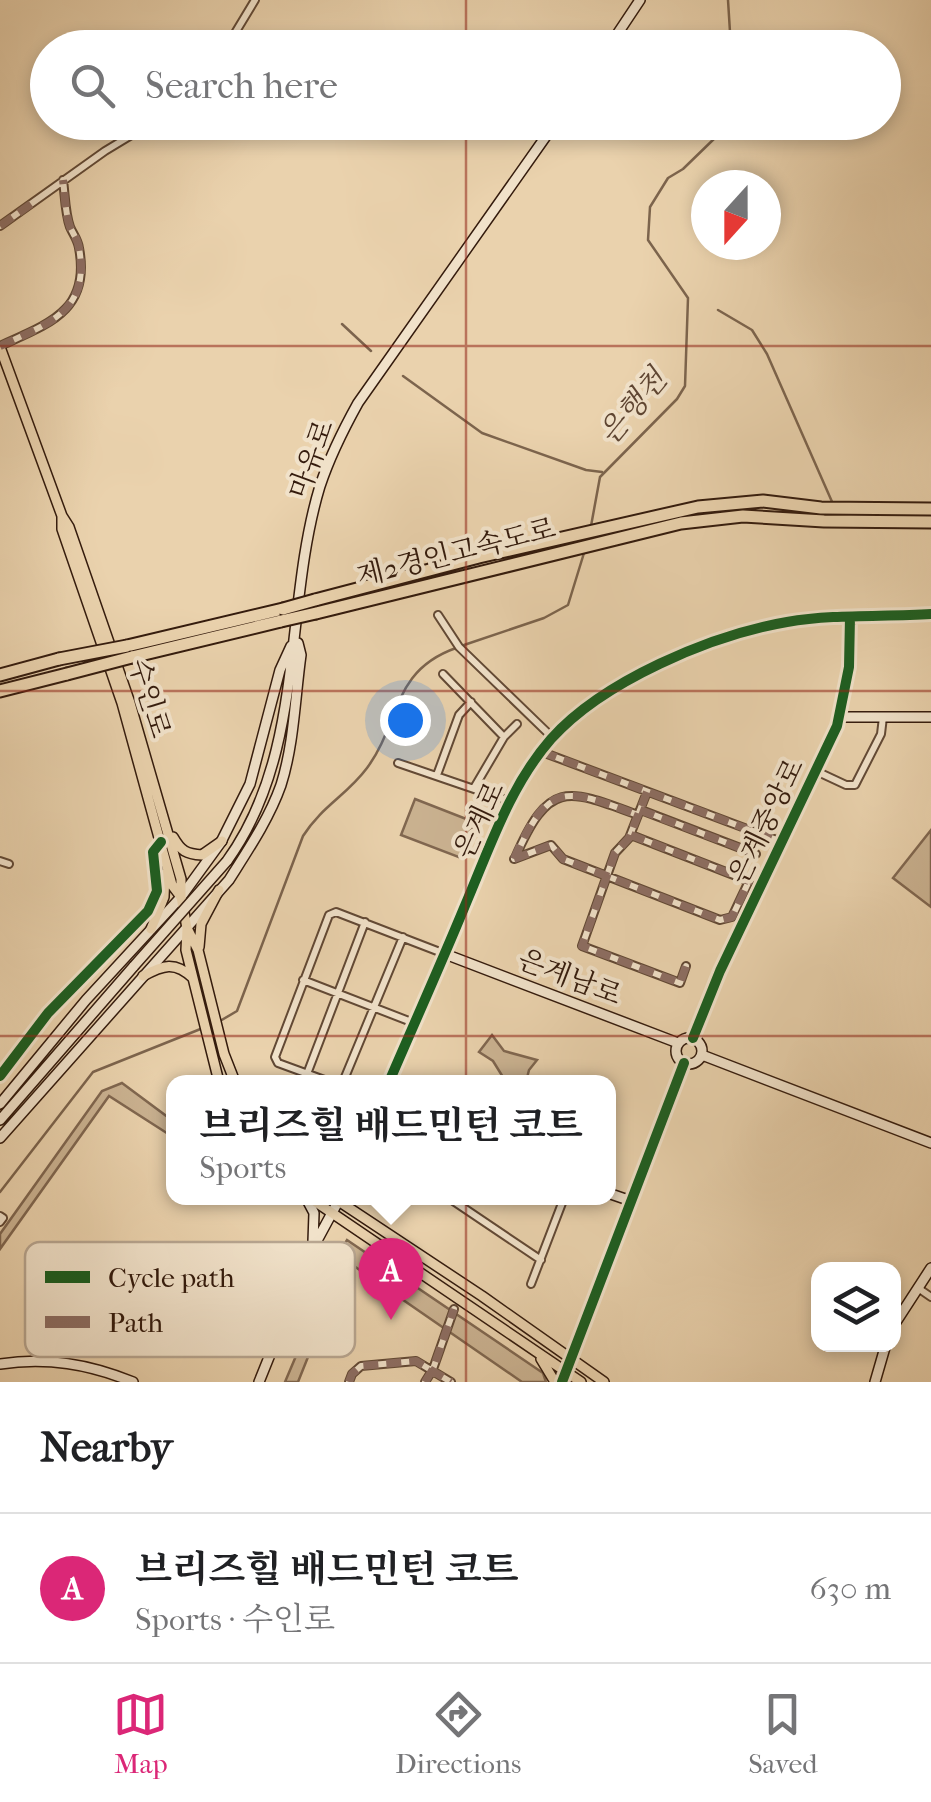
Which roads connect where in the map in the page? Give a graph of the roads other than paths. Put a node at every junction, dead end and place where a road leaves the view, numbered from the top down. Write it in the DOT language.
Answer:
graph roads {
  1 [pos="255,0"];
  2 [pos="640,0"];
  3 [pos="237,30"];
  4 [pos="620,30"];
  5 [pos="122,140"];
  6 [pos="543,140"];
  7 [pos="62,180"];
  8 [pos="0,226"];
  9 [pos="0,346"];
  10 [pos="931,510"];
  11 [pos="823,514"];
  12 [pos="62,516"];
  13 [pos="931,522"];
  14 [pos="316,606"];
  15 [pos="931,614"];
  16 [pos="438,616"];
  17 [pos="850,617"];
  18 [pos="296,634"];
  19 [pos="129,651"];
  20 [pos="444,674"];
  21 [pos="0,675"];
  22 [pos="0,691"];
  23 [pos="470,702"];
  24 [pos="840,717"];
  25 [pos="882,717"];
  26 [pos="931,717"];
  27 [pos="516,724"];
  28 [pos="504,737"];
  29 [pos="553,738"];
  30 [pos="542,752"];
  31 [pos="398,763"];
  32 [pos="816,771"];
  33 [pos="437,775"];
  34 [pos="474,788"];
  35 [pos="647,792"];
  36 [pos="509,802"];
  37 [pos="639,812"];
  38 [pos="162,813"];
  39 [pos="630,835"];
  40 [pos="222,841"];
  41 [pos="162,842"];
  42 [pos="782,842"];
  43 [pos="756,854"];
  44 [pos="166,861"];
  45 [pos="606,876"];
  46 [pos="220,890"];
  47 [pos="181,897"];
  48 [pos="364,922"];
  49 [pos="187,928"];
  50 [pos="150,929"];
  51 [pos="404,937"];
  52 [pos="198,950"];
  53 [pos="445,954"];
  54 [pos="686,966"];
  55 [pos="143,976"];
  56 [pos="193,979"];
  57 [pos="303,980"];
  58 [pos="338,994"];
  59 [pos="374,1007"];
  60 [pos="414,1023"];
  61 [pos="692,1038"];
  62 [pos="678,1043"];
  63 [pos="702,1055"];
  64 [pos="684,1064"];
  65 [pos="306,1074"];
  66 [pos="217,1075"];
  67 [pos="233,1075"];
  68 [pos="309,1075"];
  69 [pos="346,1075"];
  70 [pos="392,1075"];
  71 [pos="0,1076"];
  72 [pos="0,1104"];
  73 [pos="0,1120"];
  74 [pos="1,1136"];
  75 [pos="931,1143"];
  76 [pos="616,1196"];
  77 [pos="631,1201"];
  78 [pos="311,1205"];
  79 [pos="320,1205"];
  80 [pos="334,1205"];
  81 [pos="346,1205"];
  82 [pos="459,1205"];
  83 [pos="561,1205"];
  84 [pos="331,1212"];
  85 [pos="313,1242"];
  86 [pos="316,1242"];
  87 [pos="541,1260"];
  88 [pos="931,1268"];
  89 [pos="531,1284"];
  90 [pos="918,1288"];
  91 [pos="931,1297"];
  92 [pos="454,1309"];
  93 [pos="901,1314"];
  94 [pos="884,1352"];
  95 [pos="269,1357"];
  96 [pos="570,1359"];
  97 [pos="0,1364"];
  98 [pos="433,1369"];
  99 [pos="561,1378"];
  100 [pos="133,1382"];
  101 [pos="259,1382"];
  102 [pos="349,1382"];
  103 [pos="425,1382"];
  104 [pos="451,1382"];
  105 [pos="580,1382"];
  106 [pos="604,1382"];
  107 [pos="875,1382"];
  1 -- 3 [label="street"];
  2 -- 4 [label="street"];
  5 -- 7 [label="street"];
  6 -- 18 [label="street, 마유로"];
  7 -- 8 [label="street"];
  7 -- 9 [label="street"];
  9 -- 12 [label="main road, 수인로"];
  10 -- 11 [label="highway, 제2경인고속도로"];
  11 -- 13 [label="highway, 제2경인고속도로"];
  11 -- 14 [label="highway, 제2경인고속도로"];
  11 -- 14 [label="highway, 제2경인고속도로"];
  12 -- 38 [label="main road, 수인로"];
  12 -- 41 [label="main road, 수인로"];
  14 -- 19 [label="highway, 제2경인고속도로, bridge"];
  15 -- 17 [label="street, 은계로"];
  16 -- 29 [label="street"];
  17 -- 24 [label="street, 은계중앙로"];
  17 -- 29 [label="street, 은계로"];
  18 -- 40 [label="street"];
  18 -- 46 [label="street"];
  18 -- 73 [label="street, 마유로, bridge"];
  19 -- 21 [label="highway, 제2경인고속도로, bridge"];
  19 -- 22 [label="highway, 제2경인고속도로, bridge"];
  20 -- 23 [label="street"];
  23 -- 28 [label="street"];
  23 -- 33 [label="street"];
  24 -- 25 [label="street"];
  24 -- 32 [label="street, 은계중앙로"];
  25 -- 26 [label="street"];
  25 -- 32 [label="street"];
  27 -- 28 [label="street"];
  28 -- 34 [label="street"];
  29 -- 30 [label="street, 은계로"];
  30 -- 35 [label="street"];
  30 -- 36 [label="street, 은계로"];
  31 -- 33 [label="street"];
  32 -- 42 [label="street, 은계중앙로"];
  33 -- 34 [label="street"];
  34 -- 36 [label="street"];
  35 -- 37 [label="street"];
  35 -- 42 [label="street"];
  36 -- 53 [label="street, 은계로"];
  37 -- 39 [label="street"];
  37 -- 43 [label="street"];
  37 -- 45 [label="street"];
  38 -- 40 [label="main road"];
  38 -- 47 [label="main road, 수인로"];
  39 -- 45 [label="street"];
  39 -- 45 [label="street"];
  40 -- 47 [label="street"];
  41 -- 44 [label="main road, 수인로"];
  41 -- 71 [label="street"];
  42 -- 61 [label="street, 은계중앙로"];
  44 -- 47 [label="main road, 수인로"];
  44 -- 50 [label="main road"];
  45 -- 54 [label="street"];
  46 -- 49 [label="street"];
  46 -- 52 [label="main road"];
  47 -- 49 [label="main road, 수인로"];
  47 -- 50 [label="street"];
  48 -- 51 [label="street"];
  48 -- 57 [label="street"];
  48 -- 58 [label="street"];
  49 -- 52 [label="main road, 수인로"];
  49 -- 55 [label="street"];
  49 -- 56 [label="main road, 수인로"];
  50 -- 72 [label="street"];
  51 -- 53 [label="street"];
  51 -- 59 [label="street"];
  52 -- 67 [label="main road, 수인로"];
  53 -- 60 [label="street, 은계로"];
  53 -- 62 [label="street, 은계남로"];
  55 -- 56 [label="main road"];
  55 -- 74 [label="street"];
  56 -- 66 [label="main road, 수인로"];
  57 -- 58 [label="street"];
  57 -- 65 [label="street"];
  58 -- 59 [label="street"];
  58 -- 65 [label="street"];
  59 -- 60 [label="street"];
  59 -- 69 [label="street"];
  60 -- 70 [label="street, 은계로"];
  61 -- 62 [label="street"];
  61 -- 63 [label="street"];
  62 -- 64 [label="street"];
  63 -- 64 [label="street"];
  63 -- 75 [label="street"];
  64 -- 77 [label="street"];
  65 -- 68 [label="street"];
  76 -- 77 [label="street"];
  77 -- 96 [label="street"];
  78 -- 85 [label="street"];
  79 -- 84 [label="main road"];
  80 -- 84 [label="street"];
  81 -- 96 [label="main road"];
  82 -- 87 [label="street"];
  83 -- 87 [label="street"];
  84 -- 86 [label="street"];
  84 -- 99 [label="main road"];
  87 -- 89 [label="street"];
  88 -- 90 [label="street"];
  90 -- 91 [label="street"];
  90 -- 93 [label="street"];
  92 -- 98 [label="street"];
  94 -- 107 [label="street"];
  95 -- 101 [label="street"];
  96 -- 99 [label="street"];
  96 -- 106 [label="main road"];
  97 -- 100 [label="street"];
  98 -- 102 [label="street"];
  98 -- 103 [label="street"];
  98 -- 104 [label="street"];
  99 -- 105 [label="main road"];
}
